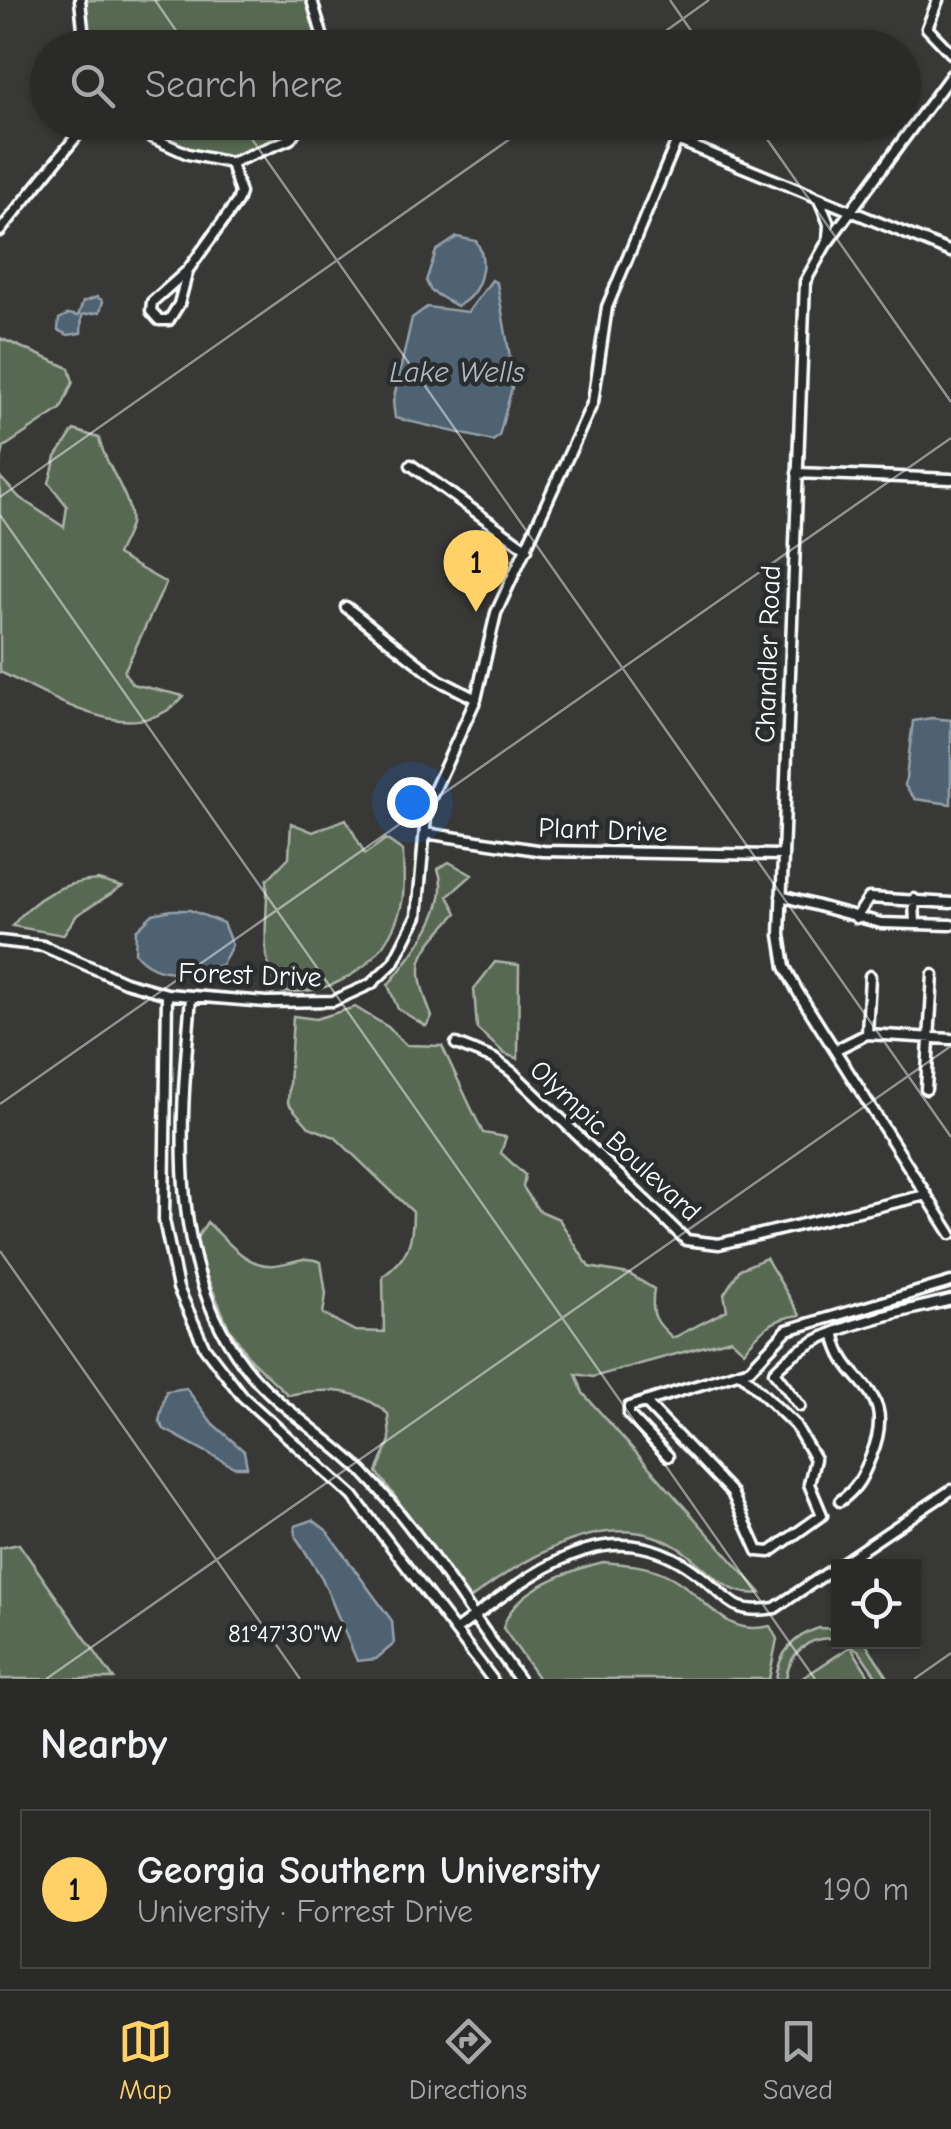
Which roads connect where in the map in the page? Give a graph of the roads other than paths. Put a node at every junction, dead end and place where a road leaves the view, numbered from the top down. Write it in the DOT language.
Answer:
graph roads {
  1 [pos="80,0"];
  2 [pos="312,0"];
  3 [pos="938,0"];
  4 [pos="83,30"];
  5 [pos="321,30"];
  6 [pos="951,53"];
  7 [pos="951,75"];
  8 [pos="921,117"];
  9 [pos="74,140"];
  10 [pos="157,140"];
  11 [pos="288,140"];
  12 [pos="904,140"];
  13 [pos="231,163"];
  14 [pos="819,199"];
  15 [pos="852,212"];
  16 [pos="0,232"];
  17 [pos="828,243"];
  18 [pos="951,252"];
  19 [pos="188,270"];
  20 [pos="411,466"];
  21 [pos="797,473"];
  22 [pos="951,478"];
  23 [pos="527,549"];
  24 [pos="346,607"];
  25 [pos="476,699"];
  26 [pos="425,833"];
  27 [pos="781,856"];
  28 [pos="781,896"];
  29 [pos="914,899"];
  30 [pos="951,902"];
  31 [pos="856,918"];
  32 [pos="915,924"];
  33 [pos="951,926"];
  34 [pos="0,941"];
  35 [pos="933,975"];
  36 [pos="870,976"];
  37 [pos="167,994"];
  38 [pos="191,997"];
  39 [pos="867,1034"];
  40 [pos="928,1038"];
  41 [pos="951,1039"];
  42 [pos="456,1044"];
  43 [pos="835,1050"];
  44 [pos="926,1089"];
  45 [pos="926,1195"];
  46 [pos="951,1234"];
  47 [pos="951,1282"];
  48 [pos="951,1300"];
  49 [pos="835,1335"];
  50 [pos="740,1372"];
  51 [pos="644,1402"];
  52 [pos="800,1406"];
  53 [pos="668,1456"];
  54 [pos="951,1490"];
  55 [pos="840,1501"];
  56 [pos="474,1617"];
  57 [pos="456,1630"];
  58 [pos="492,1679"];
  59 [pos="518,1679"];
  1 -- 4 [label="street"];
  2 -- 5 [label="street"];
  3 -- 6 [label="street"];
  7 -- 8 [label="street, Chandler Road"];
  9 -- 16 [label="street"];
  10 -- 13 [label="street"];
  11 -- 13 [label="street"];
  12 -- 15 [label="street, Chandler Road"];
  13 -- 19 [label="street"];
  14 -- 15 [label="street"];
  14 -- 17 [label="street"];
  14 -- 23 [label="street, Forest Drive"];
  15 -- 17 [label="street, Chandler Road"];
  15 -- 18 [label="street"];
  17 -- 21 [label="street, Chandler Road"];
  19 -- 19 [label="street"];
  20 -- 23 [label="street"];
  21 -- 22 [label="street"];
  21 -- 27 [label="street, Chandler Road"];
  23 -- 25 [label="street, Forest Drive"];
  24 -- 25 [label="street"];
  25 -- 26 [label="street, Forest Drive"];
  26 -- 27 [label="street, Plant Drive"];
  26 -- 38 [label="street, Forest Drive"];
  27 -- 28 [label="street, Chandler Road"];
  28 -- 31 [label="street"];
  28 -- 43 [label="street, Chandler Road"];
  29 -- 30 [label="street"];
  29 -- 31 [label="street"];
  29 -- 32 [label="street"];
  31 -- 32 [label="street"];
  32 -- 33 [label="street"];
  34 -- 37 [label="street, Forest Drive"];
  35 -- 40 [label="street"];
  36 -- 39 [label="street"];
  37 -- 38 [label="street, Forest Drive"];
  37 -- 57 [label="street"];
  38 -- 56 [label="street"];
  39 -- 40 [label="street"];
  39 -- 43 [label="street"];
  40 -- 41 [label="street"];
  40 -- 44 [label="street"];
  42 -- 45 [label="street, Olympic Boulevard"];
  43 -- 45 [label="street, Chandler Road"];
  45 -- 46 [label="street, Chandler Road"];
  47 -- 50 [label="street"];
  48 -- 49 [label="street"];
  49 -- 52 [label="street"];
  49 -- 55 [label="street"];
  50 -- 51 [label="street"];
  50 -- 51 [label="street"];
  51 -- 53 [label="street"];
  54 -- 56 [label="street"];
  56 -- 57 [label="street"];
  56 -- 59 [label="street"];
  57 -- 58 [label="street"];
}
